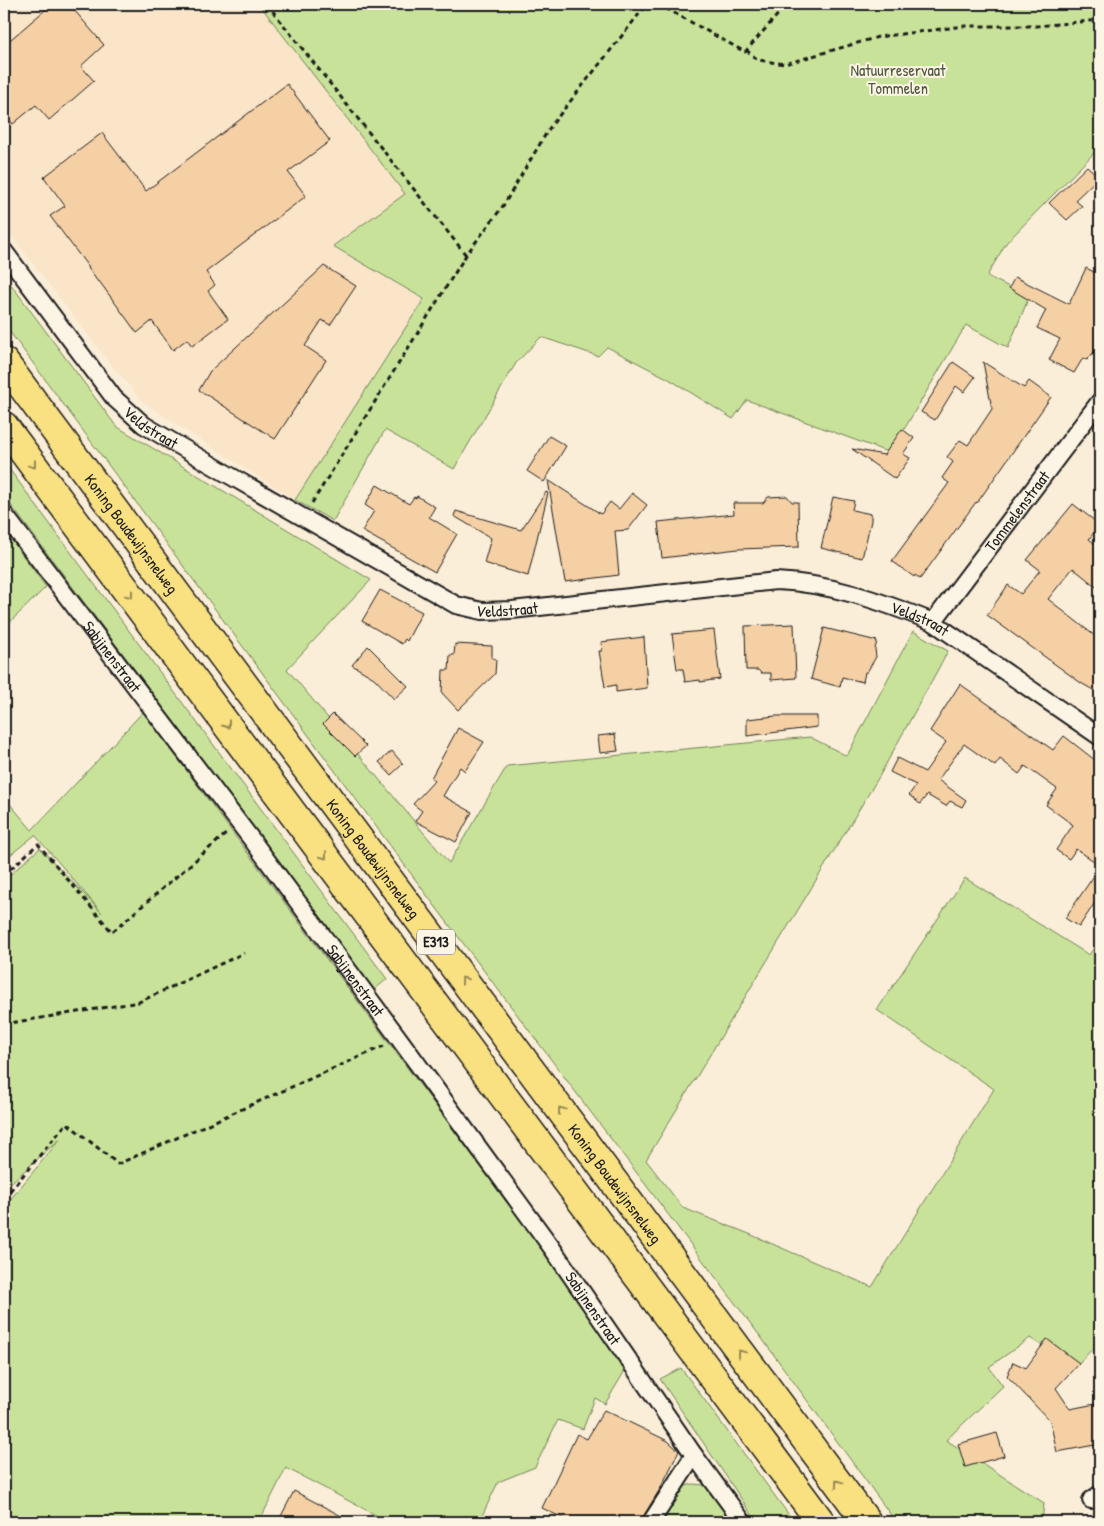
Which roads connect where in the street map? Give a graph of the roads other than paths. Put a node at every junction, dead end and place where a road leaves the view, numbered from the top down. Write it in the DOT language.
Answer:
graph roads {
  1 [pos="4,251"];
  2 [pos="4,362"];
  3 [pos="1100,401"];
  4 [pos="4,426"];
  5 [pos="4,514"];
  6 [pos="933,622"];
  7 [pos="1100,736"];
  8 [pos="694,1455"];
  9 [pos="651,1522"];
  10 [pos="744,1522"];
  11 [pos="821,1522"];
  12 [pos="868,1522"];
  1 -- 6 [label="street, Veldstraat"];
  12 -- 2 [label="highway, Koning Boudewijnsnelweg / E313, one-way"];
  3 -- 6 [label="street, Tommelenstraat"];
  4 -- 11 [label="highway, E313, one-way"];
  5 -- 8 [label="street, Sabijnenstraat"];
  6 -- 7 [label="street, Veldstraat"];
  8 -- 9 [label="street"];
  8 -- 10 [label="street, Sabijnenstraat"];
}
